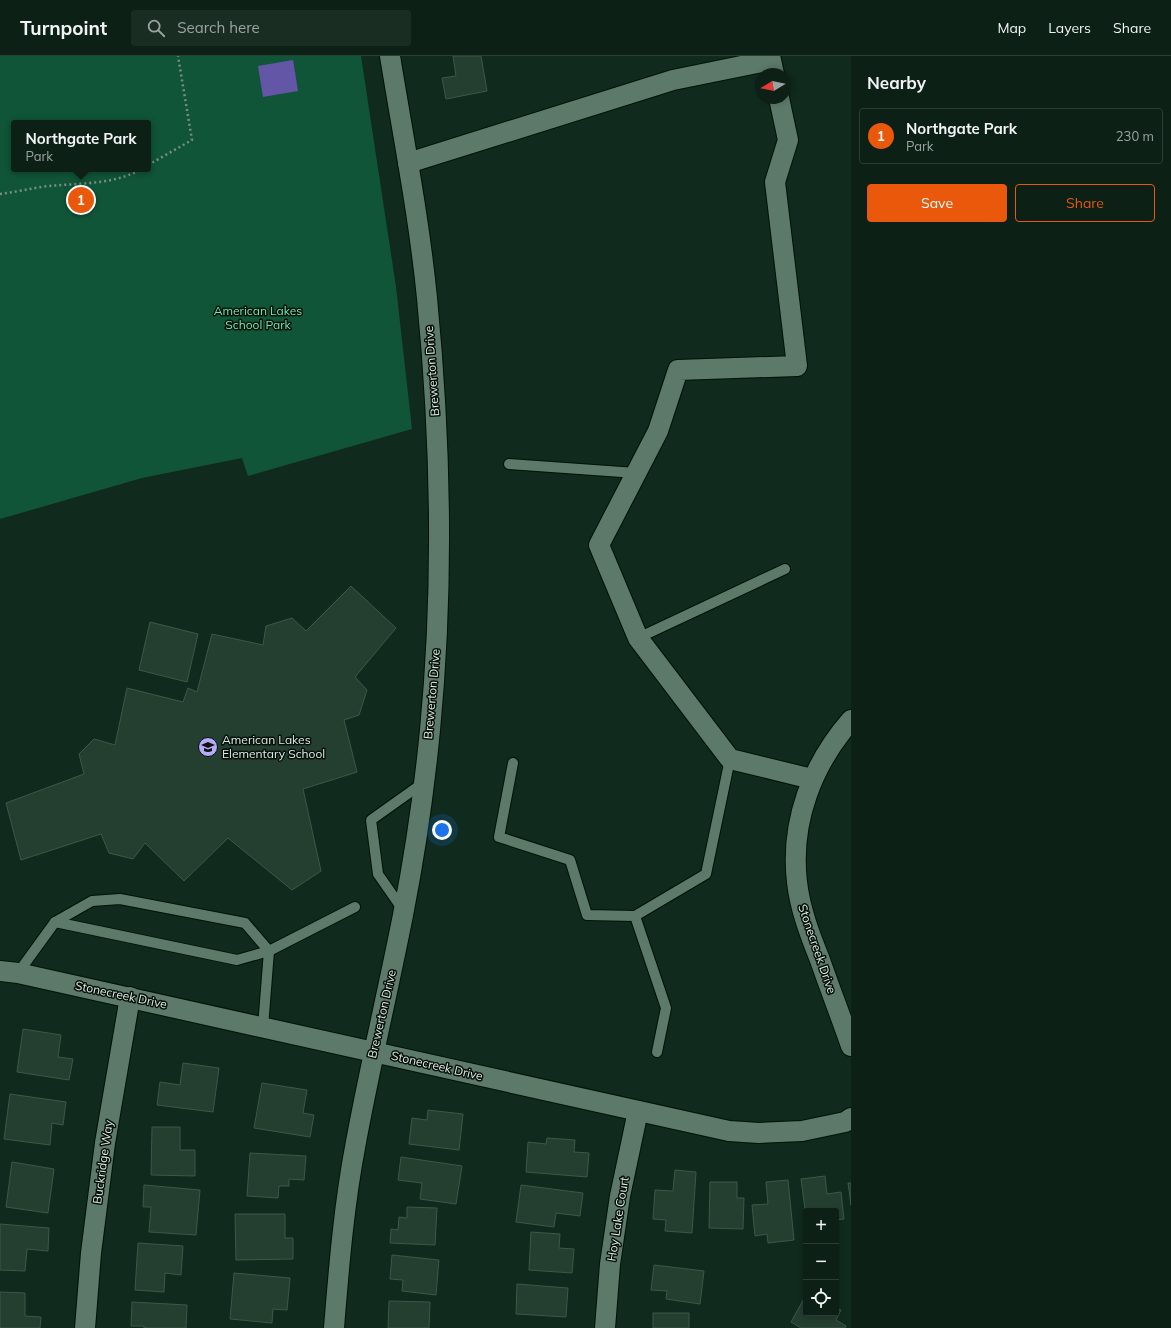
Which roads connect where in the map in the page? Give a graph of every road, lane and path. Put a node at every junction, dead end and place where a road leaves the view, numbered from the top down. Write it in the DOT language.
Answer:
graph roads {
  1 [pos="178,56"];
  2 [pos="390,56"];
  3 [pos="773,68"];
  4 [pos="780,104"];
  5 [pos="151,163"];
  6 [pos="408,163"];
  7 [pos="136,172"];
  8 [pos="0,194"];
  9 [pos="509,464"];
  10 [pos="636,473"];
  11 [pos="785,570"];
  12 [pos="638,638"];
  13 [pos="851,720"];
  14 [pos="730,759"];
  15 [pos="513,762"];
  16 [pos="812,779"];
  17 [pos="423,783"];
  18 [pos="355,907"];
  19 [pos="404,910"];
  20 [pos="635,916"];
  21 [pos="55,922"];
  22 [pos="269,950"];
  23 [pos="9,972"];
  24 [pos="130,997"];
  25 [pos="263,1027"];
  26 [pos="851,1046"];
  27 [pos="374,1052"];
  28 [pos="657,1052"];
  29 [pos="638,1111"];
  30 [pos="851,1118"];
  31 [pos="85,1328"];
  32 [pos="334,1328"];
  33 [pos="605,1328"];
  1 -- 5 [label="path"];
  2 -- 6 [label="street, Brewerton Drive"];
  3 -- 6 [label="street"];
  4 -- 10 [label="street"];
  6 -- 17 [label="street, Brewerton Drive"];
  7 -- 8 [label="path"];
  9 -- 10 [label="lane"];
  10 -- 12 [label="street"];
  11 -- 12 [label="lane"];
  12 -- 14 [label="street"];
  13 -- 16 [label="street, Stonecreek Drive"];
  14 -- 16 [label="street"];
  14 -- 20 [label="lane"];
  15 -- 20 [label="lane"];
  16 -- 26 [label="street, Stonecreek Drive"];
  17 -- 19 [label="street, Brewerton Drive"];
  17 -- 19 [label="lane"];
  18 -- 22 [label="lane"];
  19 -- 27 [label="street, Brewerton Drive"];
  20 -- 28 [label="lane"];
  21 -- 22 [label="lane"];
  21 -- 22 [label="lane"];
  21 -- 23 [label="lane"];
  22 -- 25 [label="lane"];
  23 -- 24 [label="street, Stonecreek Drive"];
  24 -- 25 [label="street, Stonecreek Drive"];
  24 -- 31 [label="street, Buckridge Way"];
  25 -- 27 [label="street, Stonecreek Drive"];
  27 -- 29 [label="street, Stonecreek Drive"];
  27 -- 32 [label="street, Brewerton Drive"];
  29 -- 30 [label="street, Stonecreek Drive"];
  29 -- 33 [label="street, Hoy Lake Court"];
}
